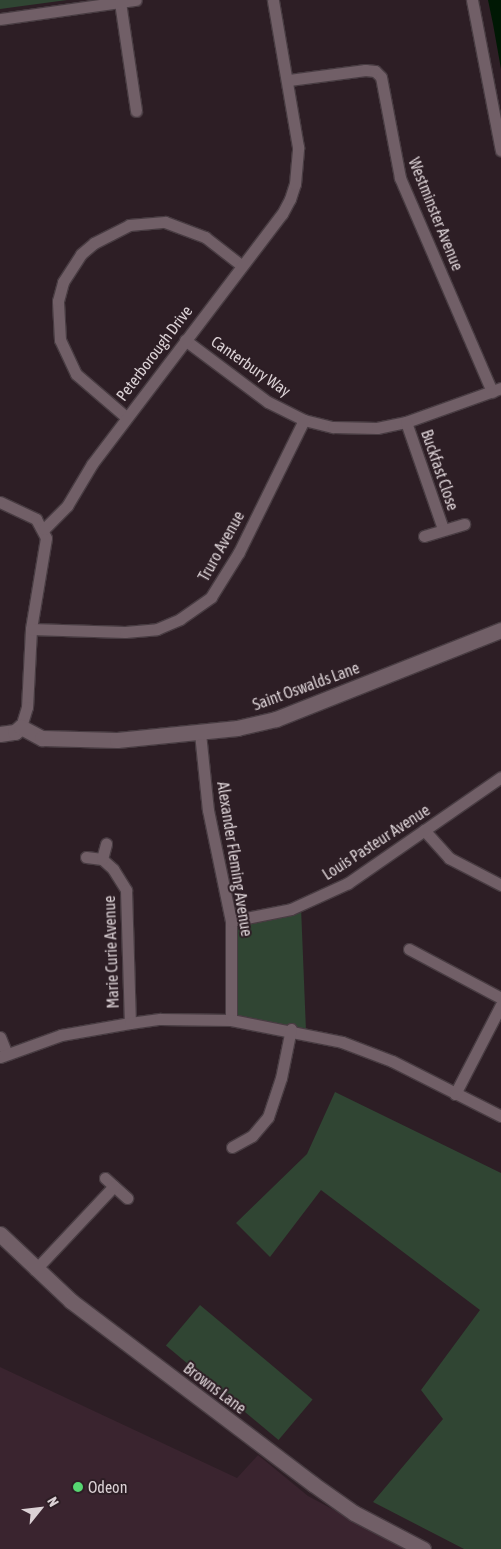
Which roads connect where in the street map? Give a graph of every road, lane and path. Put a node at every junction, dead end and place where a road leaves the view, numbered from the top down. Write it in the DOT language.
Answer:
graph roads {
  1 [pos="136,0"];
  2 [pos="273,0"];
  3 [pos="472,0"];
  4 [pos="120,2"];
  5 [pos="0,19"];
  6 [pos="288,80"];
  7 [pos="136,111"];
  8 [pos="501,150"];
  9 [pos="241,265"];
  10 [pos="185,340"];
  11 [pos="496,390"];
  12 [pos="126,417"];
  13 [pos="304,420"];
  14 [pos="406,422"];
  15 [pos="0,502"];
  16 [pos="464,524"];
  17 [pos="44,529"];
  18 [pos="443,529"];
  19 [pos="424,536"];
  20 [pos="30,628"];
  21 [pos="501,630"];
  22 [pos="21,727"];
  23 [pos="200,733"];
  24 [pos="0,734"];
  25 [pos="501,778"];
  26 [pos="424,830"];
  27 [pos="106,844"];
  28 [pos="86,857"];
  29 [pos="102,859"];
  30 [pos="501,885"];
  31 [pos="232,921"];
  32 [pos="409,948"];
  33 [pos="501,998"];
  34 [pos="501,1005"];
  35 [pos="231,1020"];
  36 [pos="130,1023"];
  37 [pos="291,1029"];
  38 [pos="0,1037"];
  39 [pos="3,1056"];
  40 [pos="455,1094"];
  41 [pos="501,1116"];
  42 [pos="232,1147"];
  43 [pos="127,1198"];
  44 [pos="0,1234"];
  45 [pos="35,1270"];
  46 [pos="423,1549"];
  1 -- 4 [label="street"];
  2 -- 6 [label="street, Peterborough Drive"];
  3 -- 8 [label="street"];
  4 -- 5 [label="street"];
  4 -- 7 [label="street"];
  6 -- 9 [label="street, Peterborough Drive"];
  6 -- 11 [label="street, Westminster Avenue"];
  9 -- 10 [label="street, Peterborough Drive"];
  9 -- 12 [label="street"];
  10 -- 12 [label="street, Peterborough Drive"];
  10 -- 13 [label="street, Canterbury Way"];
  11 -- 14 [label="street, Canterbury Way"];
  12 -- 17 [label="street, Peterborough Drive"];
  13 -- 14 [label="street, Canterbury Way"];
  13 -- 20 [label="street, Truro Avenue"];
  14 -- 18 [label="street, Buckfast Close"];
  15 -- 17 [label="street"];
  16 -- 18 [label="street, Buckfast Close"];
  17 -- 20 [label="street"];
  18 -- 19 [label="street, Buckfast Close"];
  20 -- 22 [label="street"];
  21 -- 23 [label="street, Saint Oswalds Lane"];
  22 -- 23 [label="street, Saint Oswalds Lane"];
  22 -- 24 [label="street"];
  23 -- 31 [label="street, Alexander Fleming Avenue"];
  25 -- 26 [label="street, Louis Pasteur Avenue"];
  26 -- 30 [label="street"];
  26 -- 31 [label="street, Louis Pasteur Avenue"];
  27 -- 29 [label="street"];
  28 -- 29 [label="street"];
  29 -- 36 [label="street, Marie Curie Avenue"];
  31 -- 35 [label="street, Alexander Fleming Avenue"];
  32 -- 33 [label="street"];
  34 -- 40 [label="street"];
  35 -- 36 [label="street"];
  35 -- 37 [label="street"];
  36 -- 39 [label="street"];
  37 -- 40 [label="street"];
  37 -- 42 [label="street"];
  38 -- 39 [label="street"];
  40 -- 41 [label="street"];
  43 -- 45 [label="street"];
  44 -- 45 [label="street, Browns Lane"];
  45 -- 46 [label="street, Browns Lane"];
}
